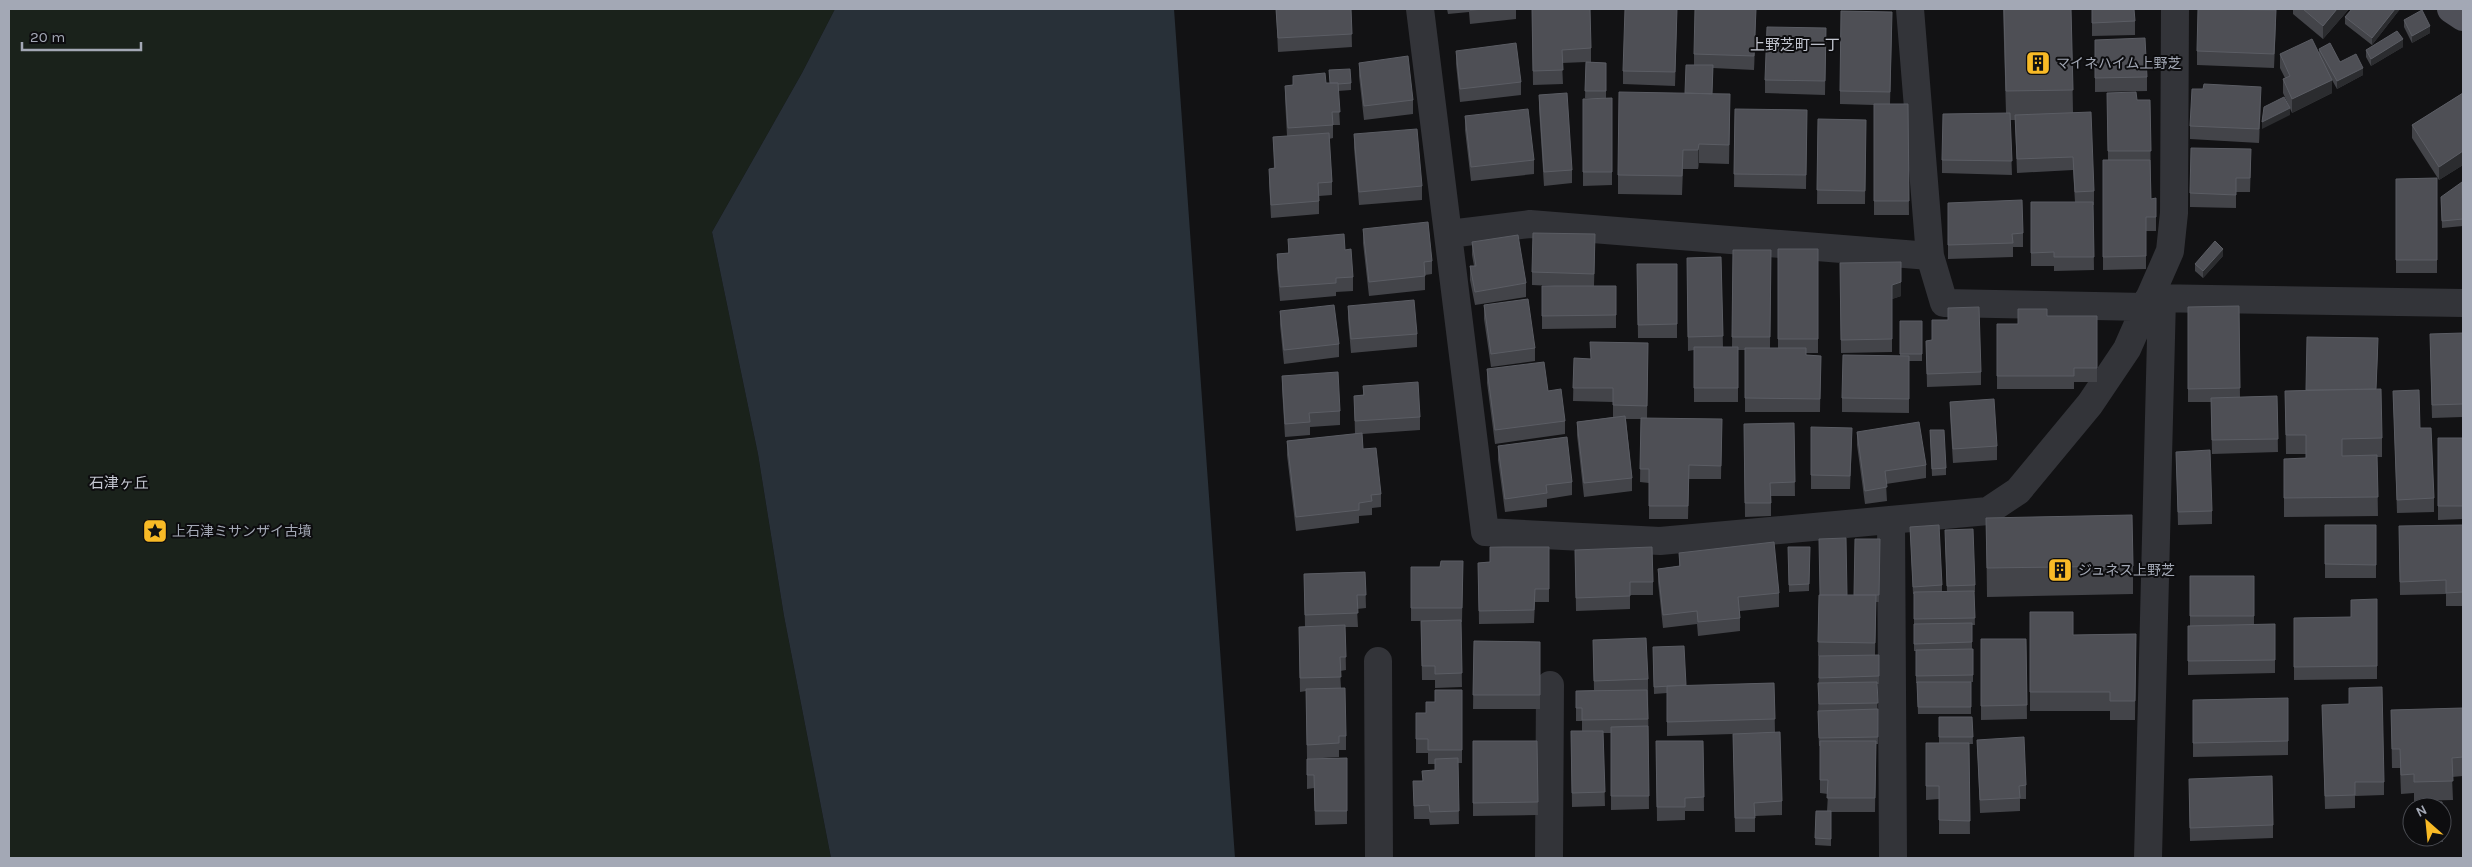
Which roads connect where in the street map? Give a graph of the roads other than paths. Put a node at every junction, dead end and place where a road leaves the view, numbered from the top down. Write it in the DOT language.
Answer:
graph roads {
  1 [pos="1420,9"];
  2 [pos="1910,9"];
  3 [pos="2175,9"];
  4 [pos="2451,9"];
  5 [pos="2463,17"];
  6 [pos="1449,234"];
  7 [pos="1930,256"];
  8 [pos="2152,301"];
  9 [pos="2463,303"];
  10 [pos="1891,520"];
  11 [pos="1378,661"];
  12 [pos="1550,685"];
  13 [pos="1379,858"];
  14 [pos="1549,858"];
  15 [pos="1893,858"];
  16 [pos="2148,858"];
  1 -- 6 [label="street"];
  2 -- 7 [label="street"];
  3 -- 8 [label="street"];
  4 -- 5 [label="main road"];
  6 -- 7 [label="street"];
  6 -- 10 [label="street"];
  7 -- 8 [label="street"];
  8 -- 9 [label="street"];
  8 -- 10 [label="street"];
  8 -- 16 [label="street"];
  10 -- 15 [label="street"];
  11 -- 13 [label="street"];
  12 -- 14 [label="street"];
}
